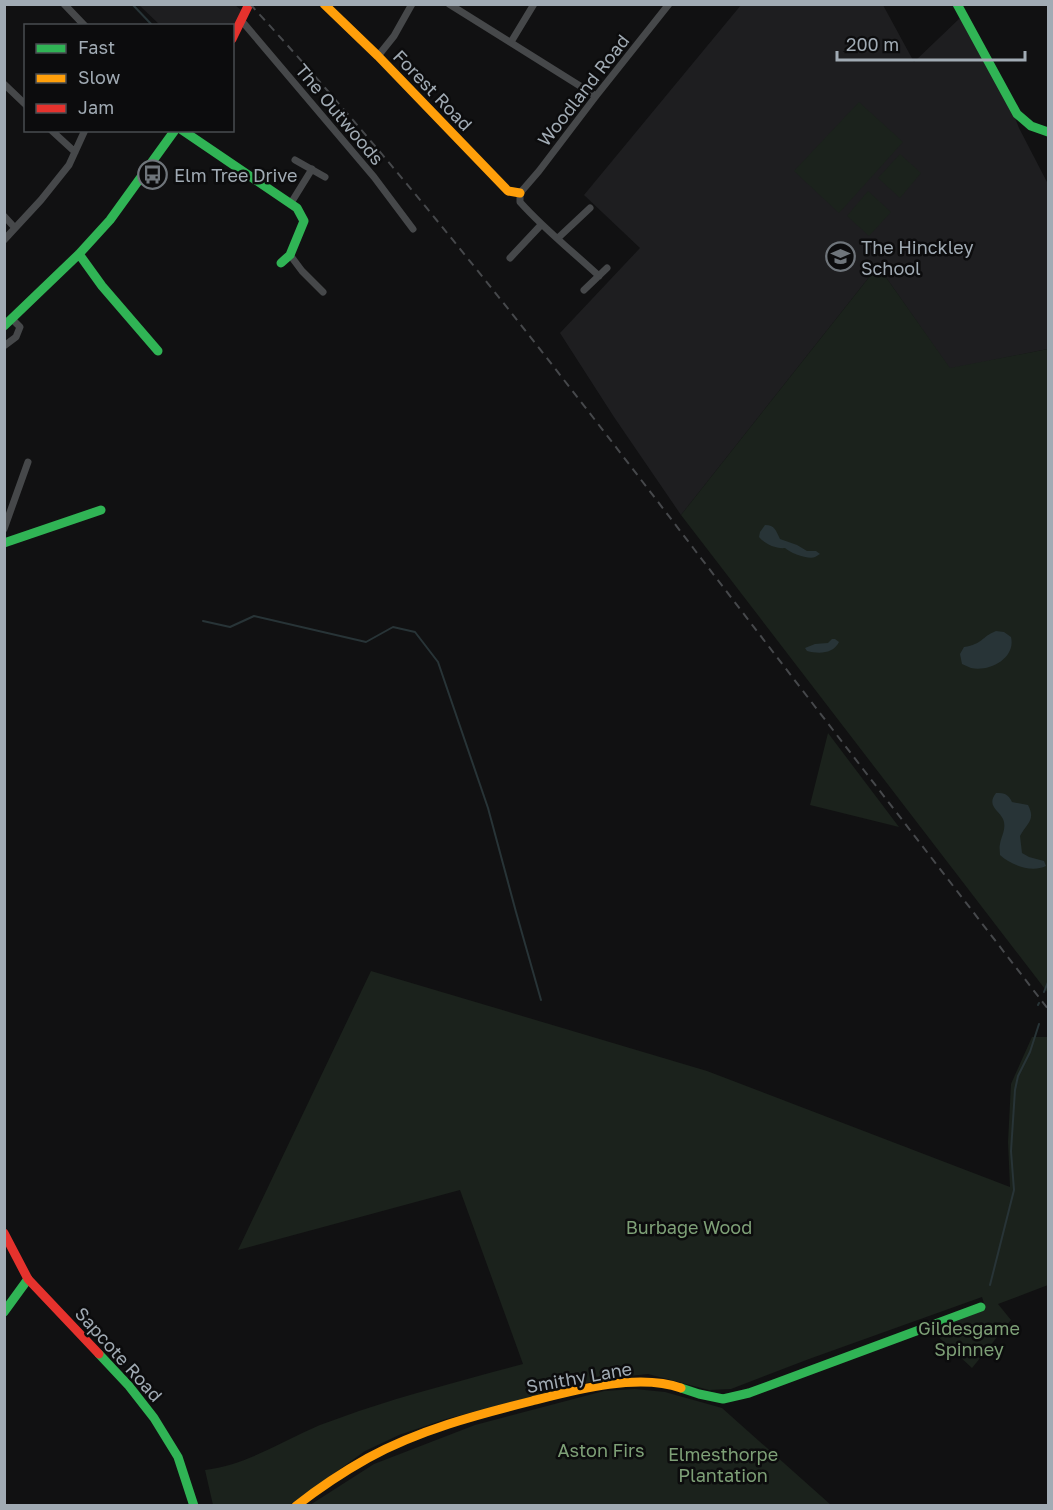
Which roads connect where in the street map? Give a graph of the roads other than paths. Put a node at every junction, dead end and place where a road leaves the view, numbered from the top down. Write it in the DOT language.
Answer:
graph roads {
  1 [pos="64,4"];
  2 [pos="249,4"];
  3 [pos="324,4"];
  4 [pos="412,4"];
  5 [pos="450,4"];
  6 [pos="534,4"];
  7 [pos="669,4"];
  8 [pos="957,4"];
  9 [pos="242,17"];
  10 [pos="83,24"];
  11 [pos="234,35"];
  12 [pos="510,42"];
  13 [pos="378,56"];
  14 [pos="4,84"];
  15 [pos="596,96"];
  16 [pos="24,103"];
  17 [pos="53,132"];
  18 [pos="84,132"];
  19 [pos="174,132"];
  20 [pos="185,132"];
  21 [pos="1048,132"];
  22 [pos="75,152"];
  23 [pos="295,159"];
  24 [pos="312,169"];
  25 [pos="325,177"];
  26 [pos="520,193"];
  27 [pos="291,203"];
  28 [pos="590,208"];
  29 [pos="4,216"];
  30 [pos="541,225"];
  31 [pos="15,228"];
  32 [pos="413,229"];
  33 [pos="558,238"];
  34 [pos="4,240"];
  35 [pos="80,254"];
  36 [pos="290,255"];
  37 [pos="510,258"];
  38 [pos="281,263"];
  39 [pos="607,268"];
  40 [pos="599,276"];
  41 [pos="584,290"];
  42 [pos="323,292"];
  43 [pos="12,319"];
  44 [pos="4,326"];
  45 [pos="4,346"];
  46 [pos="158,351"];
  47 [pos="28,462"];
  48 [pos="101,510"];
  49 [pos="4,529"];
  50 [pos="4,543"];
  51 [pos="4,1233"];
  52 [pos="28,1279"];
  53 [pos="981,1307"];
  54 [pos="4,1312"];
  55 [pos="194,1506"];
  56 [pos="296,1506"];
  1 -- 10 [label="street"];
  2 -- 9 [label="street"];
  3 -- 13 [label="street, Forest Road"];
  4 -- 13 [label="street"];
  5 -- 12 [label="street"];
  6 -- 12 [label="street"];
  7 -- 15 [label="street, Woodland Road"];
  8 -- 21 [label="street"];
  9 -- 11 [label="street"];
  9 -- 32 [label="street, The Outwoods"];
  12 -- 15 [label="street"];
  13 -- 26 [label="street, Forest Road"];
  14 -- 16 [label="street"];
  15 -- 26 [label="street, Woodland Road"];
  17 -- 22 [label="street"];
  18 -- 22 [label="street"];
  19 -- 35 [label="street"];
  20 -- 27 [label="street"];
  22 -- 31 [label="street"];
  23 -- 24 [label="street"];
  24 -- 25 [label="street"];
  24 -- 27 [label="street"];
  26 -- 30 [label="street"];
  27 -- 36 [label="street"];
  28 -- 33 [label="street"];
  29 -- 31 [label="street"];
  30 -- 33 [label="street"];
  30 -- 37 [label="street"];
  31 -- 34 [label="street"];
  33 -- 40 [label="street"];
  35 -- 43 [label="street"];
  35 -- 46 [label="street"];
  36 -- 38 [label="street"];
  36 -- 42 [label="street"];
  39 -- 40 [label="street"];
  40 -- 41 [label="street"];
  43 -- 44 [label="street"];
  43 -- 45 [label="street"];
  47 -- 49 [label="street"];
  48 -- 50 [label="street"];
  51 -- 52 [label="street, Sapcote Road"];
  52 -- 54 [label="street"];
  52 -- 55 [label="street, Sapcote Road"];
  53 -- 56 [label="street, Smithy Lane"];
}
